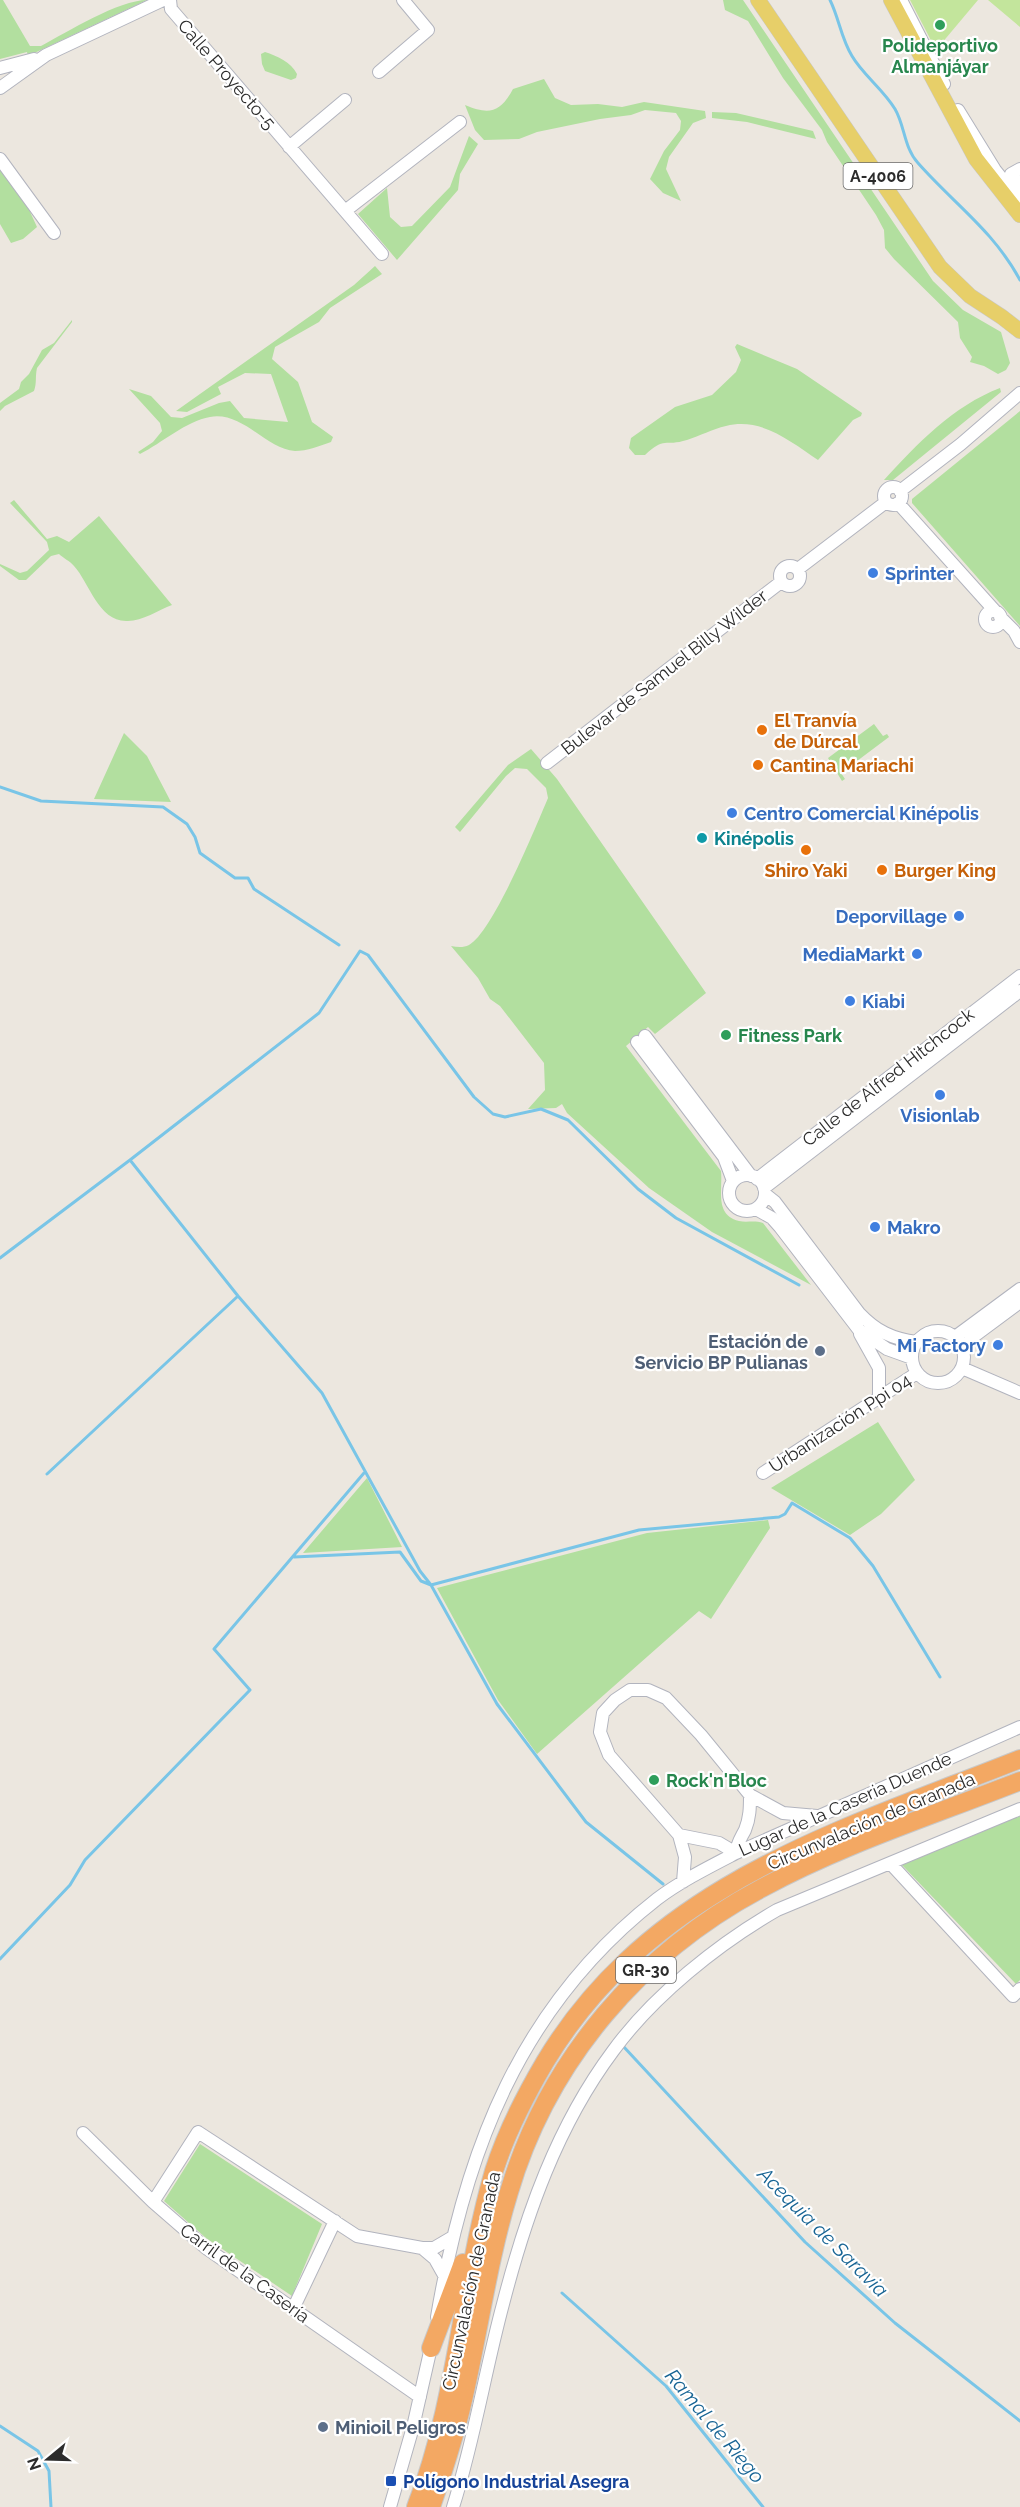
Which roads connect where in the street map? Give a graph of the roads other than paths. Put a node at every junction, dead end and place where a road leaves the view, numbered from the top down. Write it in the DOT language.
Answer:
graph roads {
  1 [pos="163,0"];
  2 [pos="170,0"];
  3 [pos="403,0"];
  4 [pos="758,0"];
  5 [pos="891,0"];
  6 [pos="901,0"];
  7 [pos="46,55"];
  8 [pos="0,68"];
  9 [pos="379,72"];
  10 [pos="0,88"];
  11 [pos="345,100"];
  12 [pos="460,122"];
  13 [pos="289,147"];
  14 [pos="0,159"];
  15 [pos="1020,169"];
  16 [pos="1020,186"];
  17 [pos="1020,201"];
  18 [pos="345,211"];
  19 [pos="1020,215"];
  20 [pos="54,233"];
  21 [pos="382,255"];
  22 [pos="1020,331"];
  23 [pos="1020,393"];
  24 [pos="895,499"];
  25 [pos="1018,640"];
  26 [pos="547,763"];
  27 [pos="1020,976"];
  28 [pos="1020,991"];
  29 [pos="641,1039"];
  30 [pos="650,1050"];
  31 [pos="733,1181"];
  32 [pos="759,1184"];
  33 [pos="756,1209"];
  34 [pos="1020,1289"];
  35 [pos="1020,1302"];
  36 [pos="859,1330"];
  37 [pos="955,1337"];
  38 [pos="917,1342"];
  39 [pos="963,1348"];
  40 [pos="912,1358"];
  41 [pos="962,1368"];
  42 [pos="917,1373"];
  43 [pos="1020,1393"];
  44 [pos="879,1396"];
  45 [pos="763,1473"];
  46 [pos="1020,1727"];
  47 [pos="1020,1760"];
  48 [pos="1020,1781"];
  49 [pos="750,1795"];
  50 [pos="1020,1809"];
  51 [pos="818,1816"];
  52 [pos="679,1835"];
  53 [pos="736,1853"];
  54 [pos="890,1863"];
  55 [pos="683,1882"];
  56 [pos="1016,1992"];
  57 [pos="83,2133"];
  58 [pos="153,2202"];
  59 [pos="481,2220"];
  60 [pos="335,2221"];
  61 [pos="450,2242"];
  62 [pos="422,2248"];
  63 [pos="444,2275"];
  64 [pos="293,2309"];
  65 [pos="431,2348"];
  66 [pos="420,2397"];
  67 [pos="448,2457"];
  68 [pos="390,2507"];
  69 [pos="416,2507"];
  70 [pos="431,2507"];
  71 [pos="441,2507"];
  72 [pos="453,2507"];
  1 -- 7 [label="street"];
  2 -- 13 [label="street, Calle Proyecto-5"];
  3 -- 9 [label="street"];
  4 -- 22 [label="main road, A-4006"];
  5 -- 19 [label="main road"];
  6 -- 17 [label="street"];
  7 -- 8 [label="street"];
  7 -- 10 [label="street"];
  11 -- 13 [label="street, Calle Proyecto-5"];
  12 -- 18 [label="street"];
  13 -- 18 [label="street, Calle Proyecto-5"];
  14 -- 20 [label="street"];
  15 -- 16 [label="street"];
  18 -- 21 [label="street, Calle Proyecto-5"];
  23 -- 24 [label="street"];
  24 -- 25 [label="street"];
  24 -- 26 [label="street, Bulevar de Samuel Billy Wilder"];
  27 -- 32 [label="street, Calle de Alfred Hitchcock"];
  28 -- 32 [label="street, Calle de Alfred Hitchcock"];
  29 -- 30 [label="street"];
  30 -- 31 [label="street"];
  30 -- 32 [label="street"];
  31 -- 32 [label="street"];
  31 -- 33 [label="street"];
  32 -- 33 [label="street"];
  32 -- 38 [label="street"];
  33 -- 36 [label="street"];
  34 -- 37 [label="street"];
  35 -- 39 [label="street"];
  36 -- 40 [label="street"];
  36 -- 44 [label="street"];
  37 -- 38 [label="street"];
  37 -- 39 [label="street"];
  38 -- 40 [label="street"];
  39 -- 41 [label="street"];
  40 -- 42 [label="street"];
  41 -- 42 [label="street"];
  41 -- 43 [label="street"];
  42 -- 44 [label="street, Urbanización Ppi 04"];
  44 -- 45 [label="street, Urbanización Ppi 04"];
  46 -- 51 [label="street, Lugar de la Caseria Duende"];
  47 -- 59 [label="highway, Circunvalación de Granada / GR-30"];
  48 -- 67 [label="highway, Circunvalación de Granada / GR-30"];
  49 -- 51 [label="street"];
  49 -- 52 [label="street"];
  49 -- 53 [label="street"];
  50 -- 54 [label="street"];
  51 -- 53 [label="street, Lugar de la Caseria Duende"];
  52 -- 53 [label="street"];
  52 -- 55 [label="street"];
  53 -- 55 [label="street, Lugar de la Caseria Duende"];
  54 -- 56 [label="street"];
  54 -- 72 [label="street"];
  55 -- 61 [label="street, Lugar de la Caseria Duende"];
  57 -- 58 [label="street, Carril de la Casería"];
  58 -- 60 [label="street"];
  58 -- 64 [label="street, Carril de la Casería"];
  59 -- 65 [label="highway"];
  59 -- 69 [label="highway, Circunvalación de Granada / GR-30"];
  60 -- 62 [label="street"];
  60 -- 64 [label="street"];
  61 -- 62 [label="street"];
  61 -- 63 [label="street, Lugar de la Caseria Duende"];
  62 -- 63 [label="street"];
  63 -- 65 [label="street, Lugar de la Caseria Duende"];
  64 -- 66 [label="street, Carril de la Casería"];
  65 -- 66 [label="street, Lugar de la Caseria Duende"];
  66 -- 68 [label="street, Lugar de la Caseria Duende"];
  67 -- 70 [label="highway, Circunvalación de Granada / GR-30"];
  67 -- 71 [label="highway"];
}
